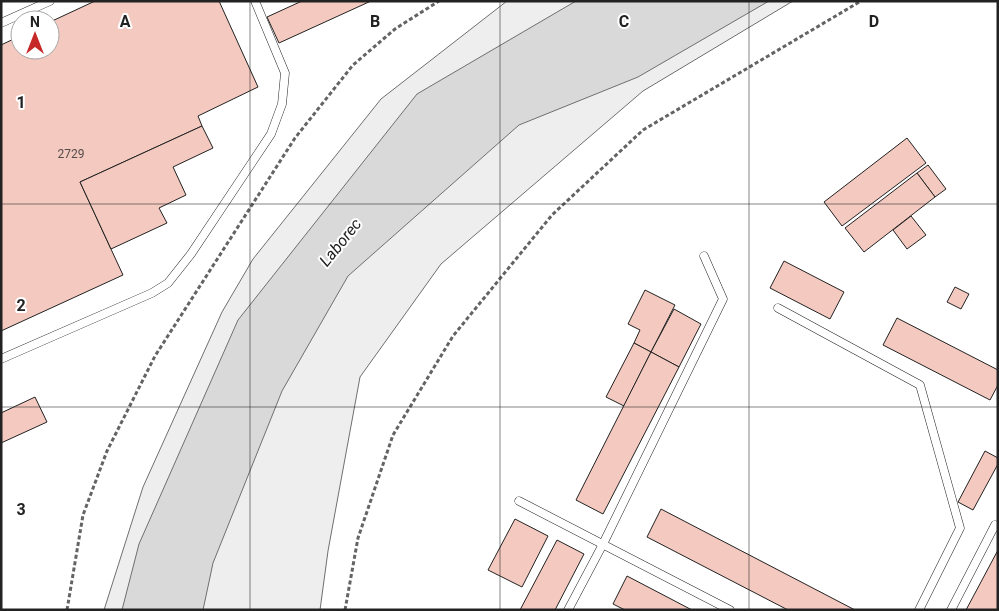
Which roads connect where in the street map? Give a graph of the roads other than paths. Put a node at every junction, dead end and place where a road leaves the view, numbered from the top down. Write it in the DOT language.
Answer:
graph roads {
  1 [pos="50,1"];
  2 [pos="254,1"];
  3 [pos="1,23"];
  4 [pos="704,256"];
  5 [pos="778,308"];
  6 [pos="1,358"];
  7 [pos="519,501"];
  8 [pos="998,527"];
  9 [pos="603,544"];
  10 [pos="568,610"];
  11 [pos="730,610"];
  12 [pos="919,610"];
  13 [pos="951,610"];
  1 -- 3 [label="lane"];
  2 -- 6 [label="lane"];
  4 -- 9 [label="lane"];
  5 -- 12 [label="lane"];
  7 -- 9 [label="lane"];
  8 -- 13 [label="lane"];
  9 -- 10 [label="lane"];
  9 -- 11 [label="lane"];
}
